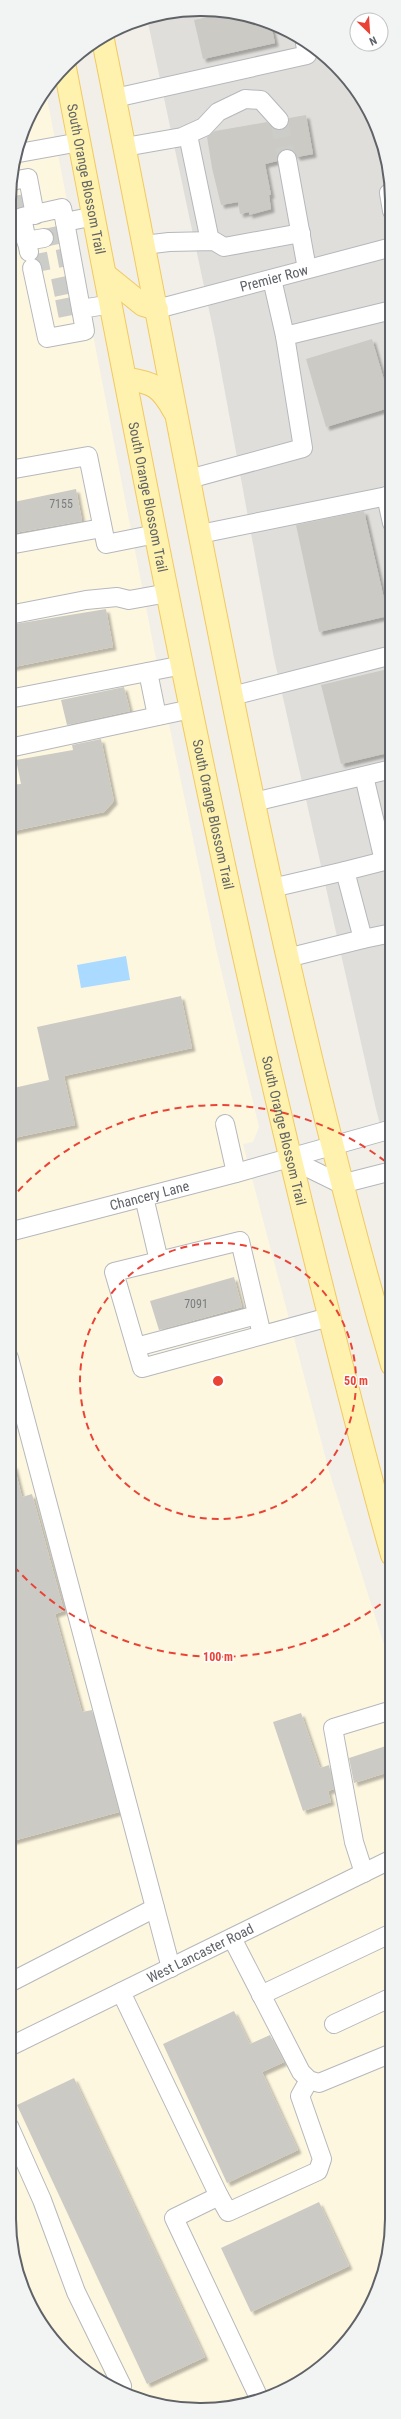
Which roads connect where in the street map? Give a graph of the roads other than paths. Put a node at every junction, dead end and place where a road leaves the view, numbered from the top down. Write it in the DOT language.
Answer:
graph roads {
  1 [pos="104,44"];
  2 [pos="307,49"];
  3 [pos="67,73"];
  4 [pos="115,98"];
  5 [pos="279,120"];
  6 [pos="188,135"];
  7 [pos="80,142"];
  8 [pos="125,146"];
  9 [pos="22,152"];
  10 [pos="287,159"];
  11 [pos="17,180"];
  12 [pos="24,211"];
  13 [pos="94,216"];
  14 [pos="65,230"];
  15 [pos="301,233"];
  16 [pos="44,238"];
  17 [pos="210,241"];
  18 [pos="144,245"];
  19 [pos="385,249"];
  20 [pos="29,254"];
  21 [pos="307,269"];
  22 [pos="107,276"];
  23 [pos="272,279"];
  24 [pos="112,304"];
  25 [pos="79,306"];
  26 [pos="157,309"];
  27 [pos="385,312"];
  28 [pos="285,336"];
  29 [pos="126,379"];
  30 [pos="178,417"];
  31 [pos="16,469"];
  32 [pos="189,479"];
  33 [pos="385,496"];
  34 [pos="102,528"];
  35 [pos="156,534"];
  36 [pos="200,534"];
  37 [pos="16,544"];
  38 [pos="168,593"];
  39 [pos="16,614"];
  40 [pos="385,657"];
  41 [pos="182,665"];
  42 [pos="148,672"];
  43 [pos="232,696"];
  44 [pos="16,698"];
  45 [pos="191,709"];
  46 [pos="157,716"];
  47 [pos="16,746"];
  48 [pos="385,771"];
  49 [pos="364,776"];
  50 [pos="254,802"];
  51 [pos="385,850"];
  52 [pos="385,861"];
  53 [pos="345,870"];
  54 [pos="272,888"];
  55 [pos="385,934"];
  56 [pos="363,939"];
  57 [pos="287,958"];
  58 [pos="225,1124"];
  59 [pos="385,1131"];
  60 [pos="331,1146"];
  61 [pos="290,1159"];
  62 [pos="385,1173"];
  63 [pos="236,1174"];
  64 [pos="341,1184"];
  65 [pos="144,1197"];
  66 [pos="16,1230"];
  67 [pos="159,1261"];
  68 [pos="257,1315"];
  69 [pos="330,1317"];
  70 [pos="262,1335"];
  71 [pos="385,1340"];
  72 [pos="136,1347"];
  73 [pos="16,1384"];
  74 [pos="385,1528"];
  75 [pos="385,1712"];
  76 [pos="385,1862"];
  77 [pos="364,1873"];
  78 [pos="155,1908"];
  79 [pos="385,1936"];
  80 [pos="232,1938"];
  81 [pos="171,1968"];
  82 [pos="16,1979"];
  83 [pos="121,1992"];
  84 [pos="261,1995"];
  85 [pos="385,2000"];
  86 [pos="334,2024"];
  87 [pos="16,2043"];
  88 [pos="385,2056"];
  89 [pos="309,2080"];
  90 [pos="16,2142"];
  91 [pos="219,2196"];
  92 [pos="122,2386"];
  93 [pos="257,2394"];
  1 -- 4 [label="main road"];
  2 -- 4 [label="street"];
  3 -- 7 [label="main road, South Orange Blossom Trail"];
  4 -- 8 [label="main road"];
  5 -- 6 [label="street"];
  6 -- 8 [label="street"];
  6 -- 17 [label="street"];
  7 -- 9 [label="street"];
  7 -- 13 [label="main road, South Orange Blossom Trail"];
  8 -- 18 [label="main road"];
  10 -- 15 [label="street"];
  11 -- 12 [label="street"];
  12 -- 14 [label="street"];
  12 -- 20 [label="street"];
  13 -- 14 [label="street"];
  13 -- 22 [label="main road, South Orange Blossom Trail"];
  14 -- 25 [label="street"];
  15 -- 17 [label="street"];
  15 -- 21 [label="street"];
  16 -- 20 [label="street"];
  17 -- 18 [label="street"];
  18 -- 26 [label="main road"];
  19 -- 21 [label="street, Premier Row"];
  20 -- 25 [label="street"];
  21 -- 23 [label="street, Premier Row"];
  22 -- 24 [label="main road, South Orange Blossom Trail"];
  22 -- 26 [label="main road"];
  23 -- 26 [label="street, Premier Row"];
  23 -- 28 [label="street"];
  24 -- 25 [label="street"];
  24 -- 29 [label="main road, South Orange Blossom Trail"];
  26 -- 30 [label="main road"];
  27 -- 28 [label="street"];
  28 -- 32 [label="street"];
  29 -- 30 [label="main road"];
  29 -- 35 [label="main road, South Orange Blossom Trail"];
  30 -- 32 [label="main road"];
  31 -- 34 [label="street"];
  32 -- 36 [label="main road"];
  33 -- 36 [label="street"];
  34 -- 35 [label="street"];
  34 -- 37 [label="street"];
  35 -- 38 [label="main road, South Orange Blossom Trail"];
  36 -- 43 [label="main road"];
  38 -- 39 [label="street"];
  38 -- 41 [label="main road, South Orange Blossom Trail"];
  40 -- 43 [label="street"];
  41 -- 42 [label="street"];
  41 -- 45 [label="main road, South Orange Blossom Trail"];
  42 -- 44 [label="street"];
  42 -- 46 [label="street"];
  43 -- 50 [label="main road"];
  45 -- 46 [label="street"];
  45 -- 61 [label="main road, South Orange Blossom Trail"];
  46 -- 47 [label="street"];
  48 -- 49 [label="street"];
  49 -- 50 [label="street"];
  49 -- 51 [label="street"];
  50 -- 54 [label="main road"];
  52 -- 53 [label="street"];
  53 -- 54 [label="street"];
  53 -- 56 [label="street"];
  54 -- 57 [label="main road"];
  55 -- 56 [label="street"];
  56 -- 57 [label="street"];
  57 -- 60 [label="main road"];
  58 -- 63 [label="street"];
  59 -- 60 [label="street, Chancery Lane"];
  60 -- 61 [label="street, Chancery Lane"];
  60 -- 64 [label="main road"];
  61 -- 63 [label="street, Chancery Lane"];
  61 -- 64 [label="street"];
  61 -- 69 [label="main road, South Orange Blossom Trail"];
  62 -- 64 [label="street"];
  63 -- 65 [label="street, Chancery Lane"];
  64 -- 71 [label="main road"];
  65 -- 66 [label="street, Chancery Lane"];
  65 -- 67 [label="street"];
  67 -- 68 [label="street"];
  67 -- 72 [label="street"];
  68 -- 70 [label="street"];
  68 -- 72 [label="street"];
  69 -- 70 [label="street"];
  69 -- 74 [label="main road, South Orange Blossom Trail"];
  70 -- 72 [label="street"];
  73 -- 78 [label="street"];
  75 -- 77 [label="street"];
  76 -- 77 [label="street, West Lancaster Road"];
  77 -- 80 [label="street, West Lancaster Road"];
  78 -- 81 [label="street"];
  78 -- 82 [label="street"];
  79 -- 84 [label="street"];
  80 -- 81 [label="street, West Lancaster Road"];
  80 -- 84 [label="street"];
  81 -- 83 [label="street, West Lancaster Road"];
  83 -- 87 [label="street, West Lancaster Road"];
  83 -- 91 [label="street"];
  84 -- 89 [label="street"];
  85 -- 86 [label="street"];
  88 -- 89 [label="street"];
  89 -- 91 [label="street"];
  90 -- 92 [label="street"];
  91 -- 93 [label="street"];
}
